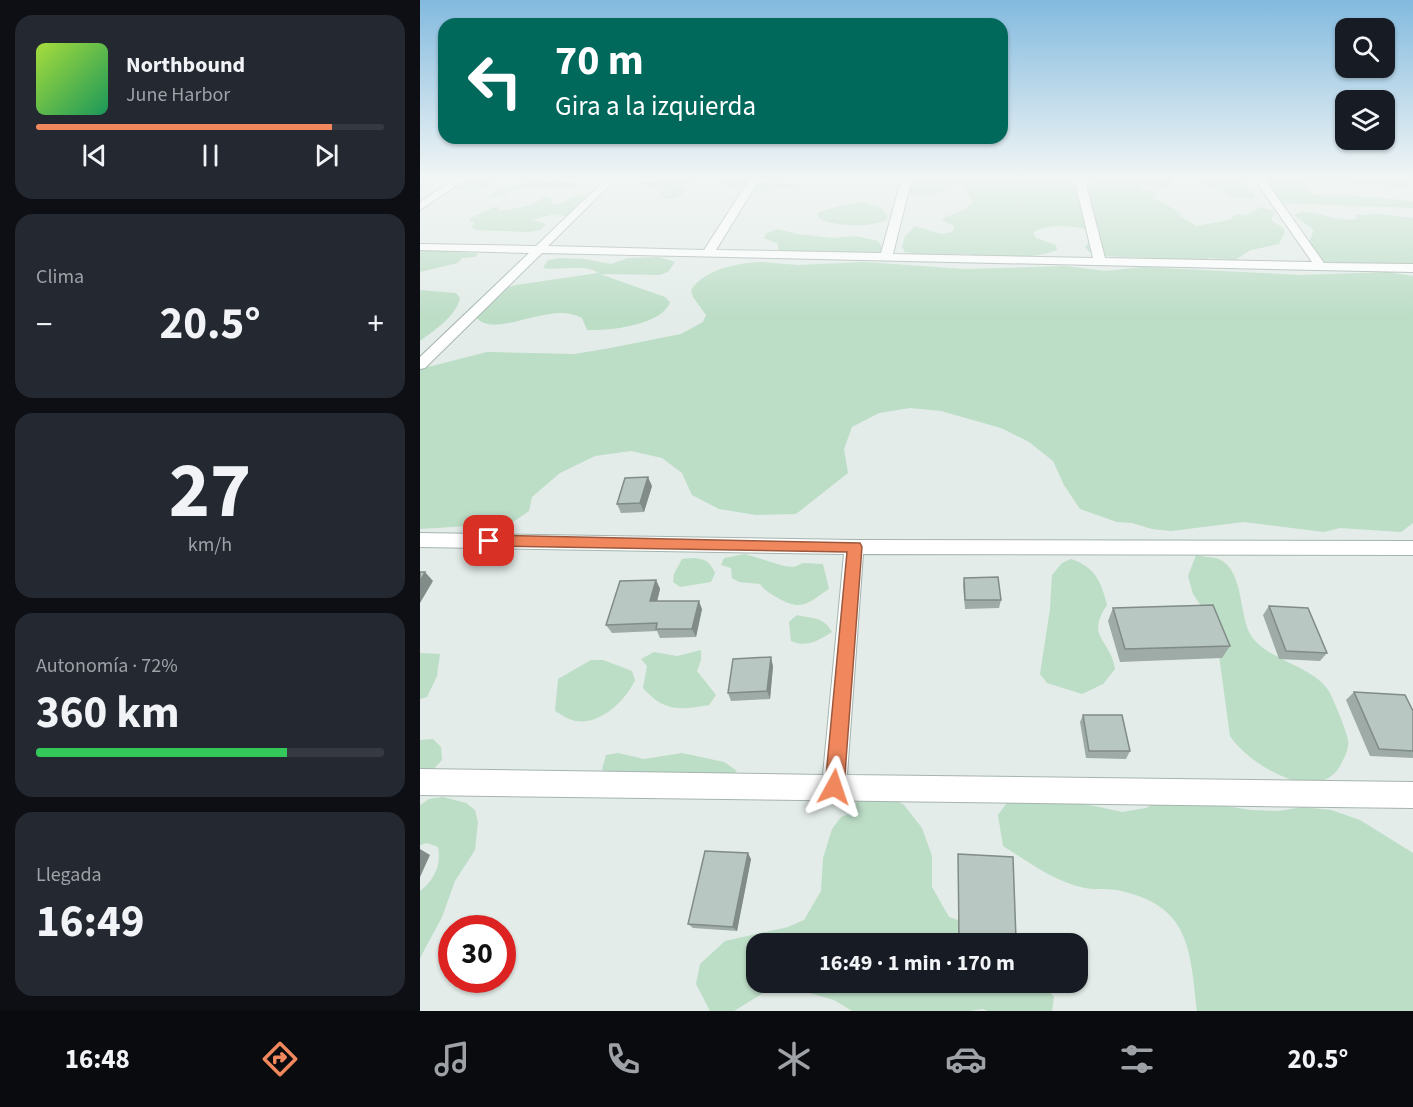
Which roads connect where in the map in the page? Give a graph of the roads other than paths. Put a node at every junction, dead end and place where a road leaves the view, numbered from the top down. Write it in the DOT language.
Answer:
graph roads {
  1 [pos="565,224"];
  2 [pos="726,224"];
  3 [pos="895,224"];
  4 [pos="1091,224"];
  5 [pos="1291,224"];
  6 [pos="420,247"];
  7 [pos="538,250"];
  8 [pos="708,253"];
  9 [pos="886,257"];
  10 [pos="1100,261"];
  11 [pos="1320,266"];
  12 [pos="1413,268"];
  13 [pos="420,365"];
  14 [pos="420,540"];
  15 [pos="854,547"];
  16 [pos="1413,548"];
  17 [pos="420,782"];
  18 [pos="834,787"];
  19 [pos="1413,795"];
  1 -- 7 [label="street"];
  2 -- 8 [label="street"];
  3 -- 9 [label="street"];
  4 -- 10 [label="street"];
  5 -- 11 [label="street"];
  6 -- 7 [label="street"];
  7 -- 8 [label="street"];
  7 -- 13 [label="street"];
  8 -- 9 [label="street"];
  9 -- 10 [label="street"];
  10 -- 11 [label="street"];
  11 -- 12 [label="street"];
  14 -- 15 [label="street"];
  15 -- 16 [label="street"];
  15 -- 18 [label="street"];
  17 -- 18 [label="street"];
  18 -- 19 [label="street"];
}
